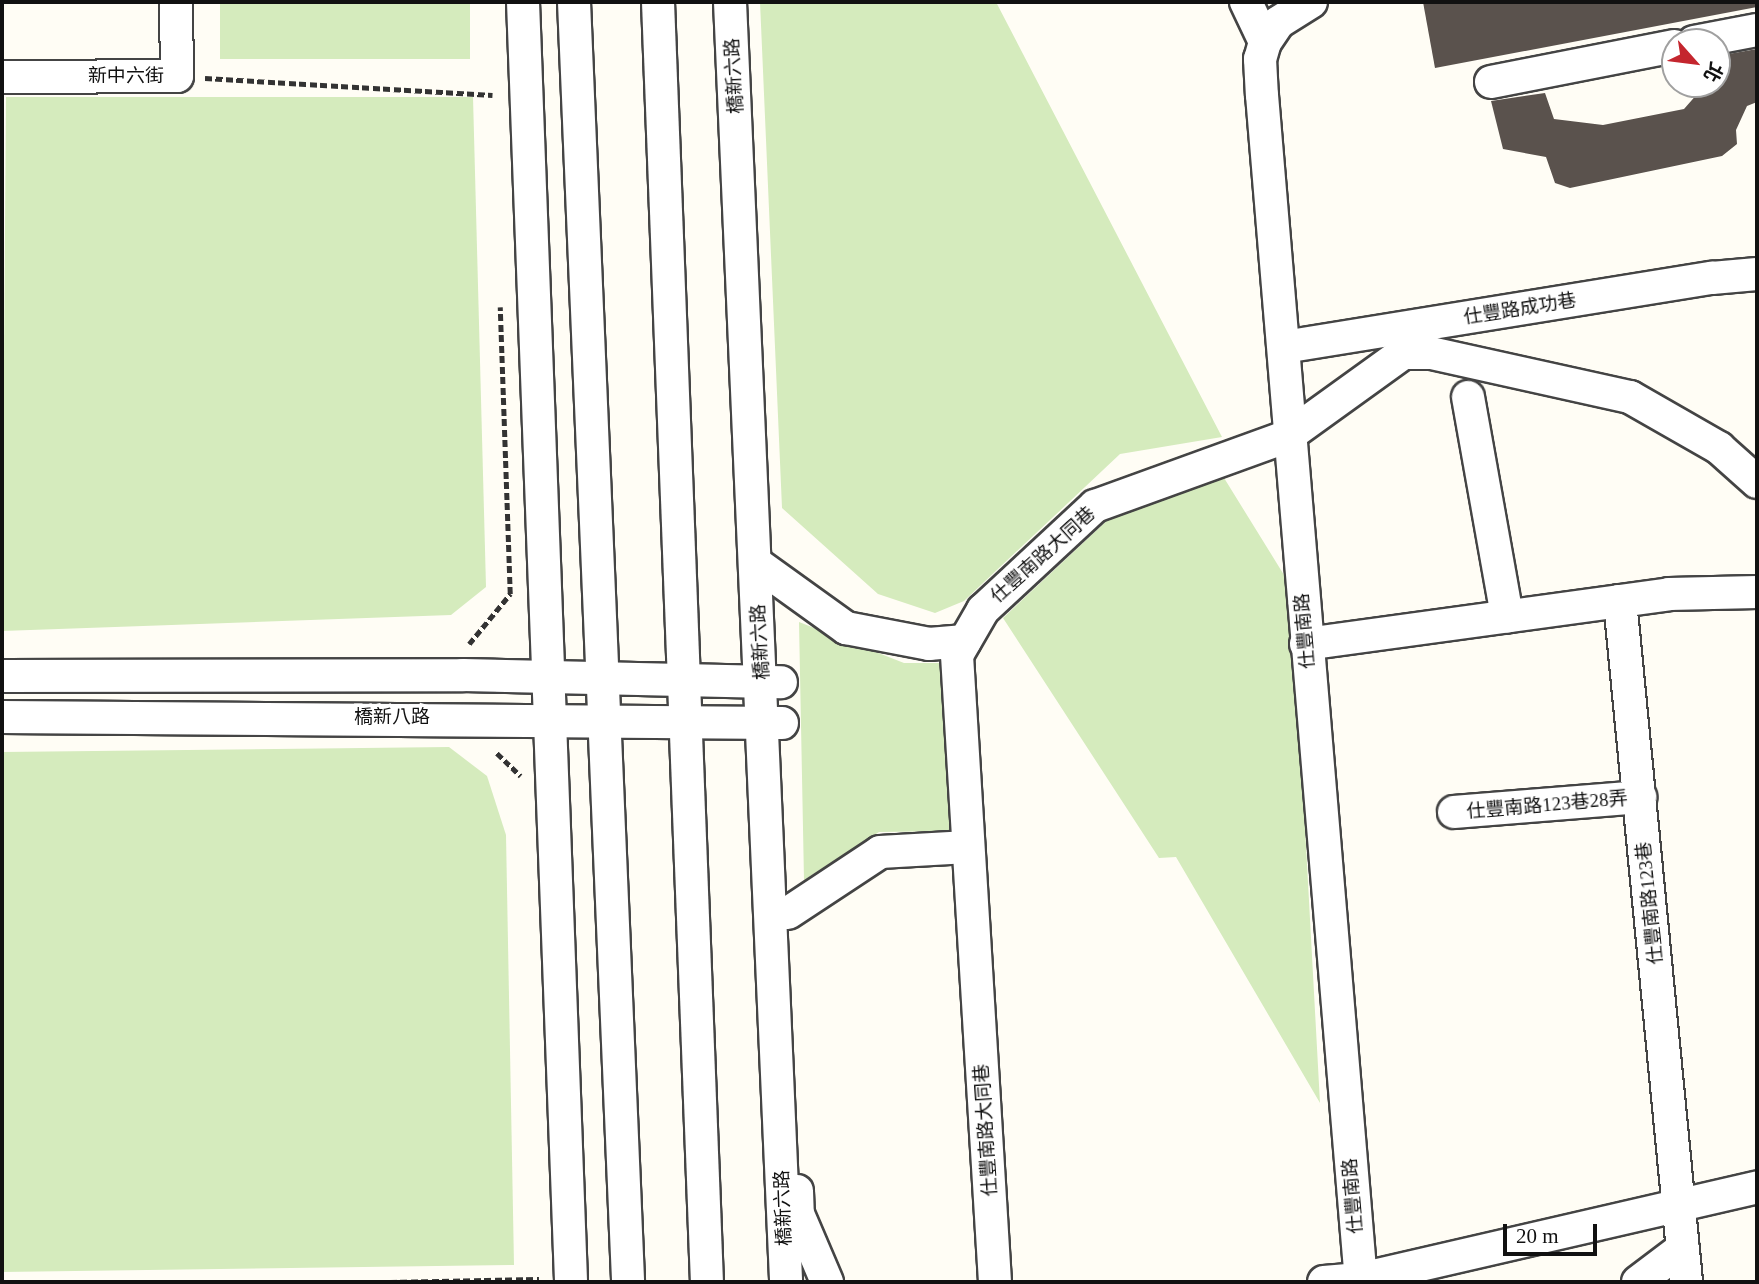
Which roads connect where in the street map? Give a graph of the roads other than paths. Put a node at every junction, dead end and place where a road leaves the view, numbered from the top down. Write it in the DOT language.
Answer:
graph roads {
  1 [pos="176,2"];
  2 [pos="523,2"];
  3 [pos="574,2"];
  4 [pos="658,2"];
  5 [pos="730,2"];
  6 [pos="1246,2"];
  7 [pos="1311,2"];
  8 [pos="1757,30"];
  9 [pos="1731,35"];
  10 [pos="1265,42"];
  11 [pos="1661,49"];
  12 [pos="2,77"];
  13 [pos="1491,82"];
  14 [pos="1757,274"];
  15 [pos="1284,347"];
  16 [pos="1468,397"];
  17 [pos="1288,436"];
  18 [pos="1757,482"];
  19 [pos="768,572"];
  20 [pos="1757,593"];
  21 [pos="1620,601"];
  22 [pos="1507,617"];
  23 [pos="965,641"];
  24 [pos="1306,644"];
  25 [pos="2,676"];
  26 [pos="545,678"];
  27 [pos="603,680"];
  28 [pos="684,680"];
  29 [pos="771,681"];
  30 [pos="2,717"];
  31 [pos="547,719"];
  32 [pos="604,721"];
  33 [pos="685,721"];
  34 [pos="773,723"];
  35 [pos="1640,797"];
  36 [pos="1454,812"];
  37 [pos="968,847"];
  38 [pos="788,913"];
  39 [pos="1756,1186"];
  40 [pos="1681,1206"];
  41 [pos="1684,1248"];
  42 [pos="1361,1281"];
  43 [pos="571,1282"];
  44 [pos="628,1282"];
  45 [pos="707,1282"];
  46 [pos="786,1282"];
  47 [pos="827,1282"];
  48 [pos="995,1282"];
  49 [pos="1324,1282"];
  50 [pos="1638,1282"];
  51 [pos="1686,1282"];
  1 -- 12 [label="street, 新中六街"];
  2 -- 26 [label="street"];
  3 -- 27 [label="street"];
  4 -- 28 [label="street"];
  5 -- 19 [label="street, 橋新六路"];
  6 -- 10 [label="street"];
  7 -- 10 [label="street"];
  8 -- 9 [label="street"];
  10 -- 15 [label="street, 仕豐南路"];
  11 -- 13 [label="street"];
  14 -- 15 [label="street, 仕豐路成功巷"];
  15 -- 17 [label="street, 仕豐南路"];
  16 -- 22 [label="street"];
  17 -- 18 [label="street, 仕豐南路大同巷"];
  17 -- 23 [label="street, 仕豐南路大同巷"];
  17 -- 24 [label="street, 仕豐南路"];
  19 -- 23 [label="street"];
  19 -- 29 [label="street"];
  20 -- 21 [label="street"];
  21 -- 22 [label="street"];
  21 -- 35 [label="street, 仕豐南路123巷"];
  22 -- 24 [label="street"];
  23 -- 37 [label="street, 仕豐南路大同巷"];
  24 -- 42 [label="street, 仕豐南路"];
  25 -- 26 [label="street"];
  26 -- 27 [label="street"];
  26 -- 31 [label="street"];
  27 -- 28 [label="street"];
  27 -- 32 [label="street"];
  28 -- 29 [label="street"];
  28 -- 33 [label="street"];
  29 -- 34 [label="street, 橋新六路"];
  30 -- 31 [label="street, 橋新八路"];
  31 -- 32 [label="street, 橋新八路"];
  31 -- 43 [label="street"];
  32 -- 33 [label="street, 橋新八路"];
  32 -- 44 [label="street"];
  33 -- 34 [label="street, 橋新八路"];
  33 -- 45 [label="street"];
  34 -- 38 [label="street"];
  34 -- 46 [label="street, 橋新六路"];
  35 -- 36 [label="street, 仕豐南路123巷28弄"];
  35 -- 40 [label="street, 仕豐南路123巷"];
  37 -- 38 [label="street"];
  37 -- 48 [label="street, 仕豐南路大同巷"];
  38 -- 47 [label="street"];
  39 -- 40 [label="street"];
  40 -- 41 [label="street, 仕豐南路123巷"];
  40 -- 42 [label="street"];
  41 -- 50 [label="street"];
  41 -- 51 [label="street, 仕豐南路123巷"];
  42 -- 49 [label="street"];
}
